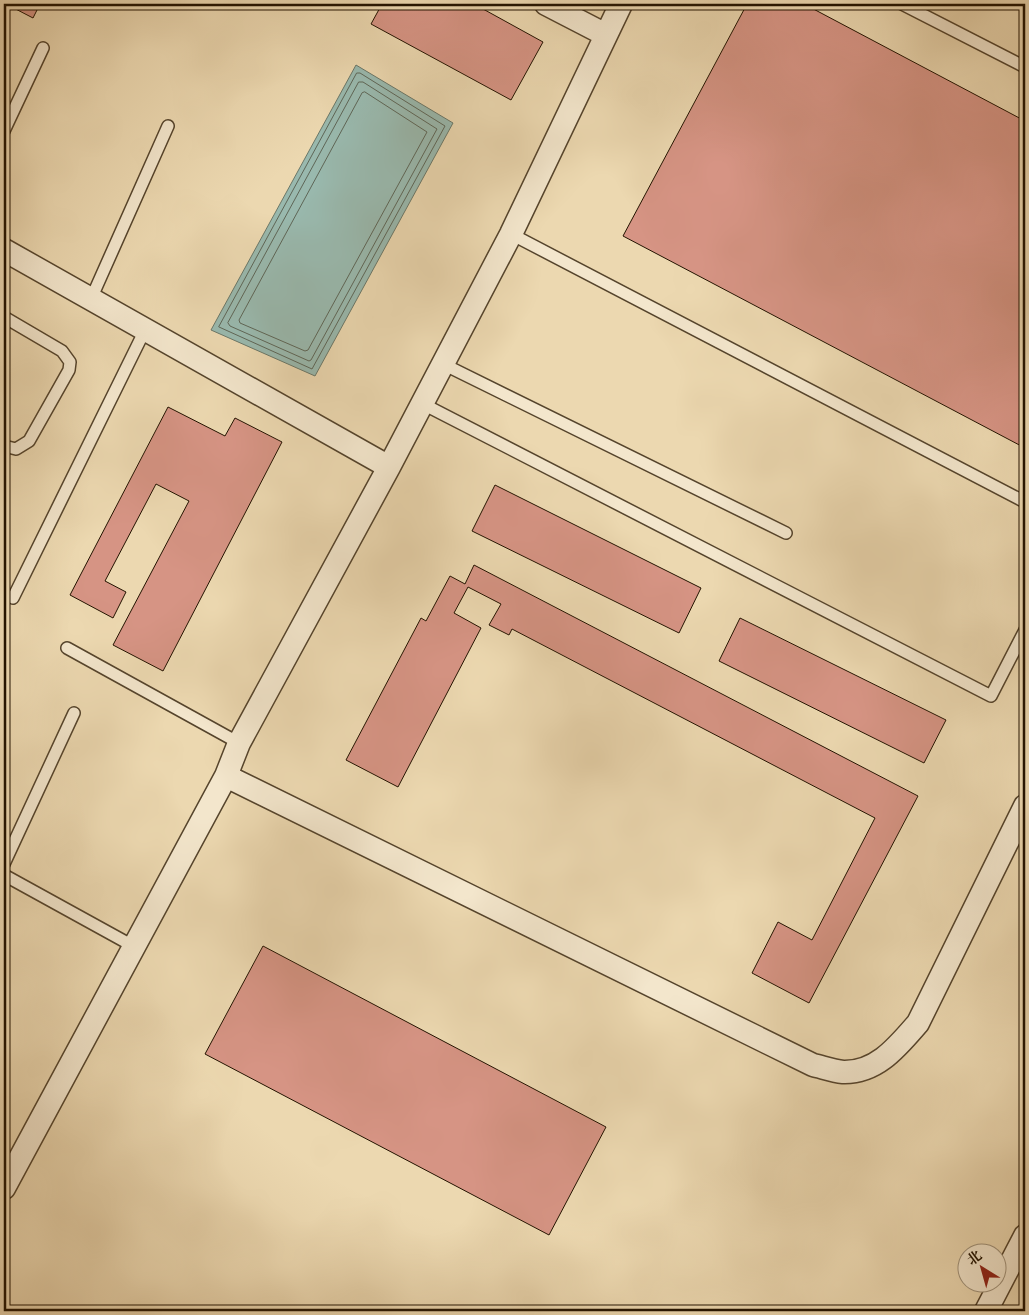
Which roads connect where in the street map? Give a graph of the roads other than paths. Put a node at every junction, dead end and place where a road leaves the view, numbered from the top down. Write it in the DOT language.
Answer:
graph roads {
  1 [pos="546,4"];
  2 [pos="621,4"];
  3 [pos="902,4"];
  4 [pos="606,35"];
  5 [pos="43,48"];
  6 [pos="1025,67"];
  7 [pos="168,126"];
  8 [pos="4,131"];
  9 [pos="511,234"];
  10 [pos="4,250"];
  11 [pos="91,299"];
  12 [pos="4,317"];
  13 [pos="145,330"];
  14 [pos="443,364"];
  15 [pos="423,404"];
  16 [pos="4,446"];
  17 [pos="389,467"];
  18 [pos="1025,502"];
  19 [pos="786,532"];
  20 [pos="13,598"];
  21 [pos="1025,630"];
  22 [pos="67,648"];
  23 [pos="74,713"];
  24 [pos="239,743"];
  25 [pos="226,776"];
  26 [pos="1025,806"];
  27 [pos="4,864"];
  28 [pos="4,875"];
  29 [pos="133,946"];
  30 [pos="4,1188"];
  31 [pos="1025,1236"];
  32 [pos="986,1311"];
  1 -- 4 [label="street"];
  2 -- 4 [label="street"];
  3 -- 6 [label="lane"];
  4 -- 9 [label="street"];
  5 -- 8 [label="lane"];
  7 -- 11 [label="lane"];
  9 -- 14 [label="street"];
  9 -- 18 [label="lane"];
  10 -- 11 [label="street"];
  11 -- 13 [label="street"];
  12 -- 16 [label="lane"];
  13 -- 17 [label="street"];
  13 -- 20 [label="lane"];
  14 -- 15 [label="street"];
  14 -- 19 [label="lane"];
  15 -- 17 [label="street"];
  15 -- 21 [label="lane"];
  17 -- 24 [label="street"];
  22 -- 24 [label="lane"];
  23 -- 27 [label="lane"];
  24 -- 25 [label="street"];
  25 -- 26 [label="street"];
  25 -- 29 [label="street"];
  28 -- 29 [label="lane"];
  29 -- 30 [label="street"];
  31 -- 32 [label="street"];
}
